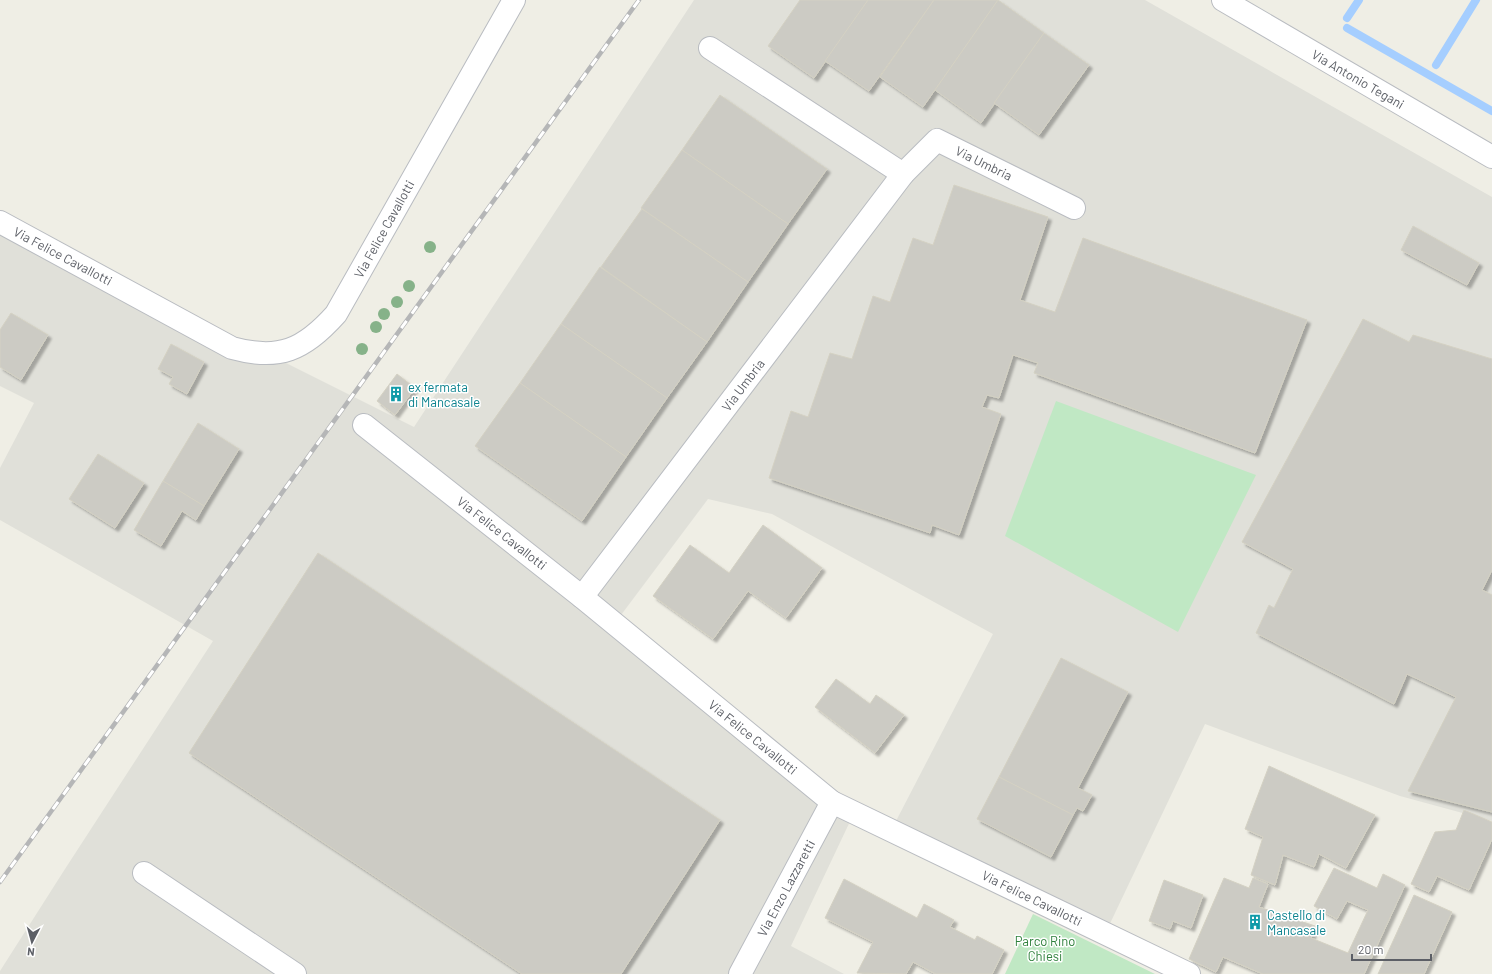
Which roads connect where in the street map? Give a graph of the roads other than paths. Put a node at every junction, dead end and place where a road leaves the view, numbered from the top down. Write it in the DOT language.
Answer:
graph roads {
  1 [pos="514,0"];
  2 [pos="1223,0"];
  3 [pos="710,48"];
  4 [pos="1492,157"];
  5 [pos="903,174"];
  6 [pos="1074,208"];
  7 [pos="0,222"];
  8 [pos="364,425"];
  9 [pos="582,597"];
  10 [pos="832,802"];
  11 [pos="144,873"];
  12 [pos="294,974"];
  13 [pos="740,974"];
  14 [pos="1189,974"];
  1 -- 7 [label="street, Via Felice Cavallotti"];
  2 -- 4 [label="street, Via Antonio Tegani"];
  3 -- 5 [label="street"];
  5 -- 6 [label="street, Via Umbria"];
  5 -- 9 [label="street, Via Umbria"];
  8 -- 9 [label="street, Via Felice Cavallotti"];
  9 -- 10 [label="street, Via Felice Cavallotti"];
  10 -- 13 [label="street, Via Enzo Lazzaretti"];
  10 -- 14 [label="street, Via Felice Cavallotti"];
  11 -- 12 [label="street"];
}
